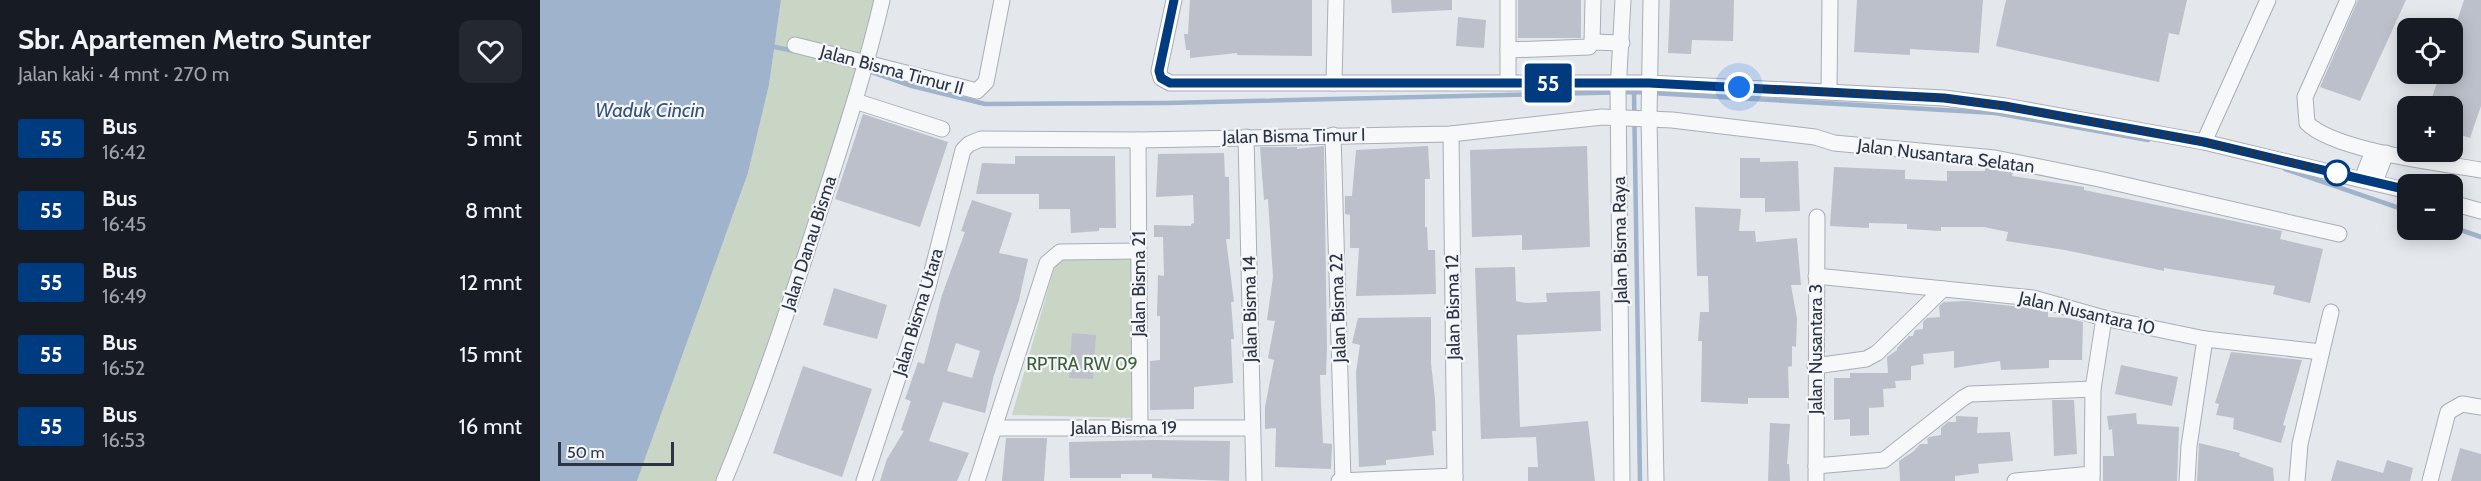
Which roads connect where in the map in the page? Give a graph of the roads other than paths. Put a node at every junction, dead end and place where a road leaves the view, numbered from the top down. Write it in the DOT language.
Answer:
graph roads {
  1 [pos="882,0"];
  2 [pos="1002,0"];
  3 [pos="1174,0"];
  4 [pos="1336,0"];
  5 [pos="1508,0"];
  6 [pos="1593,0"];
  7 [pos="1623,0"];
  8 [pos="1651,0"];
  9 [pos="1830,0"];
  10 [pos="2268,0"];
  11 [pos="2348,0"];
  12 [pos="1592,42"];
  13 [pos="1622,43"];
  14 [pos="795,45"];
  15 [pos="1508,50"];
  16 [pos="867,65"];
  17 [pos="1334,83"];
  18 [pos="1508,83"];
  19 [pos="1648,85"];
  20 [pos="1619,87"];
  21 [pos="1829,91"];
  22 [pos="856,98"];
  23 [pos="1621,115"];
  24 [pos="1647,117"];
  25 [pos="942,129"];
  26 [pos="1450,134"];
  27 [pos="1333,135"];
  28 [pos="1246,137"];
  29 [pos="1138,140"];
  30 [pos="2204,142"];
  31 [pos="969,144"];
  32 [pos="2380,152"];
  33 [pos="2481,170"];
  34 [pos="2368,180"];
  35 [pos="2397,187"];
  36 [pos="2463,206"];
  37 [pos="2481,211"];
  38 [pos="1817,218"];
  39 [pos="2339,234"];
  40 [pos="1138,251"];
  41 [pos="1816,276"];
  42 [pos="1943,289"];
  43 [pos="2331,312"];
  44 [pos="2104,318"];
  45 [pos="2205,339"];
  46 [pos="2321,352"];
  47 [pos="1815,366"];
  48 [pos="2093,389"];
  49 [pos="2481,407"];
  50 [pos="996,428"];
  51 [pos="1252,428"];
  52 [pos="1140,429"];
  53 [pos="1816,474"];
  54 [pos="1455,478"];
  55 [pos="2092,478"];
  56 [pos="724,481"];
  57 [pos="864,481"];
  58 [pos="977,481"];
  59 [pos="1254,481"];
  60 [pos="1339,481"];
  61 [pos="1343,481"];
  62 [pos="1622,481"];
  63 [pos="1656,481"];
  64 [pos="2015,481"];
  65 [pos="2187,481"];
  66 [pos="2297,481"];
  67 [pos="2430,481"];
  1 -- 16 [label="street, Jalan Danau Bisma"];
  2 -- 16 [label="street, Jalan Bisma Timur II"];
  3 -- 17 [label="street"];
  4 -- 17 [label="street"];
  5 -- 15 [label="street"];
  6 -- 12 [label="street"];
  7 -- 13 [label="street, Jalan Bisma Raya"];
  8 -- 19 [label="street, Jalan Bisma Raya"];
  9 -- 21 [label="street"];
  10 -- 30 [label="street"];
  11 -- 32 [label="street"];
  12 -- 13 [label="street"];
  12 -- 15 [label="street"];
  13 -- 20 [label="street, Jalan Bisma Raya"];
  14 -- 16 [label="street, Jalan Bisma Timur II"];
  15 -- 18 [label="street"];
  16 -- 22 [label="street, Jalan Danau Bisma"];
  17 -- 18 [label="street"];
  18 -- 20 [label="street"];
  19 -- 20 [label="street"];
  19 -- 21 [label="street"];
  19 -- 24 [label="street, Jalan Bisma Raya"];
  20 -- 23 [label="street, Jalan Bisma Raya"];
  21 -- 30 [label="street"];
  22 -- 25 [label="street"];
  22 -- 56 [label="street, Jalan Danau Bisma"];
  23 -- 24 [label="street, Jalan Nusantara Selatan"];
  23 -- 26 [label="street, Jalan Bisma Timur I"];
  23 -- 62 [label="street, Jalan Bisma Raya"];
  24 -- 39 [label="street, Jalan Nusantara Selatan"];
  24 -- 63 [label="street, Jalan Bisma Raya"];
  26 -- 27 [label="street, Jalan Bisma Timur I"];
  26 -- 54 [label="street, Jalan Bisma 12"];
  27 -- 28 [label="street, Jalan Bisma Timur I"];
  27 -- 61 [label="street, Jalan Bisma 22"];
  28 -- 29 [label="street, Jalan Bisma Timur I"];
  28 -- 51 [label="street, Jalan Bisma 14"];
  29 -- 31 [label="street, Jalan Bisma Timur I"];
  29 -- 40 [label="street, Jalan Bisma 21"];
  30 -- 34 [label="street"];
  31 -- 57 [label="street, Jalan Bisma Utara"];
  32 -- 33 [label="street"];
  32 -- 34 [label="street"];
  34 -- 35 [label="street"];
  36 -- 37 [label="street"];
  38 -- 41 [label="street, Jalan Nusantara 3"];
  40 -- 50 [label="street"];
  40 -- 52 [label="street, Jalan Bisma 21"];
  41 -- 42 [label="street, Jalan Nusantara 10"];
  41 -- 47 [label="street, Jalan Nusantara 3"];
  42 -- 44 [label="street, Jalan Nusantara 10"];
  42 -- 47 [label="street"];
  43 -- 46 [label="street"];
  44 -- 45 [label="street, Jalan Nusantara 10"];
  44 -- 48 [label="street"];
  45 -- 46 [label="street, Jalan Nusantara 10"];
  45 -- 65 [label="street"];
  46 -- 66 [label="street"];
  47 -- 53 [label="street, Jalan Nusantara 3"];
  48 -- 53 [label="street"];
  48 -- 55 [label="street"];
  49 -- 67 [label="street"];
  50 -- 52 [label="street, Jalan Bisma 19"];
  50 -- 58 [label="street"];
  51 -- 52 [label="street, Jalan Bisma 19"];
  51 -- 59 [label="street, Jalan Bisma 14"];
  54 -- 61 [label="street"];
  55 -- 64 [label="street"];
  60 -- 61 [label="street"];
}
